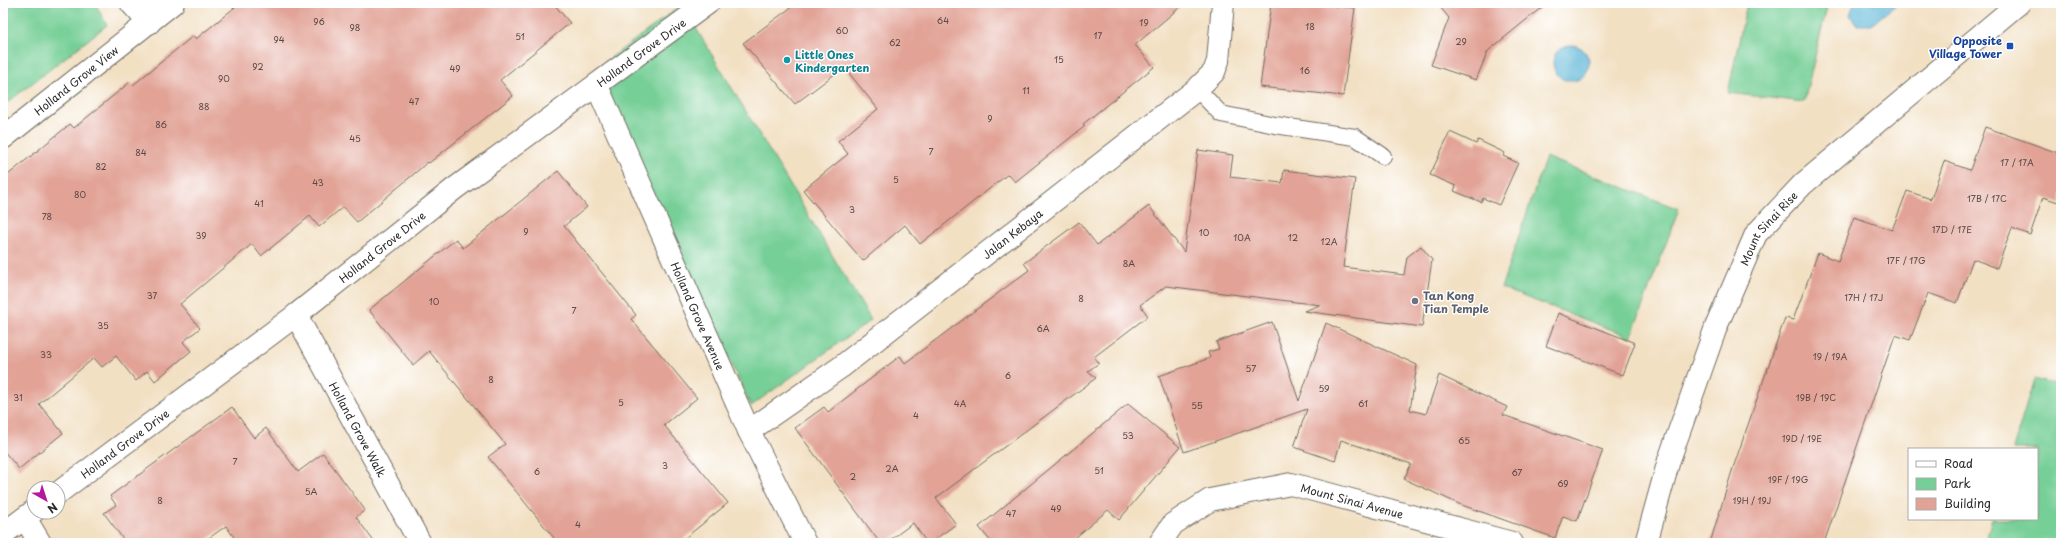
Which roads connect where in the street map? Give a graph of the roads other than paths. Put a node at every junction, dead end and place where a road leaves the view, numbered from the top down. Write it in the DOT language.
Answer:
graph roads {
  1 [pos="131,3"];
  2 [pos="173,3"];
  3 [pos="708,3"];
  4 [pos="1223,3"];
  5 [pos="2015,4"];
  6 [pos="149,23"];
  7 [pos="597,86"];
  8 [pos="1197,90"];
  9 [pos="3,138"];
  10 [pos="1383,156"];
  11 [pos="296,315"];
  12 [pos="749,430"];
  13 [pos="66,487"];
  14 [pos="26,516"];
  15 [pos="31,520"];
  16 [pos="3,534"];
  17 [pos="40,543"];
  18 [pos="420,543"];
  19 [pos="805,543"];
  20 [pos="1160,543"];
  21 [pos="1512,543"];
  22 [pos="1646,543"];
  1 -- 6 [label="street"];
  2 -- 6 [label="street, Holland Grove View"];
  3 -- 7 [label="street, Holland Grove Drive"];
  4 -- 8 [label="street, Jalan Kebaya"];
  5 -- 22 [label="street, Mount Sinai Rise"];
  6 -- 9 [label="street, Holland Grove View"];
  7 -- 11 [label="street, Holland Grove Drive"];
  7 -- 12 [label="street, Holland Grove Avenue"];
  8 -- 10 [label="lane"];
  8 -- 12 [label="street, Jalan Kebaya"];
  11 -- 13 [label="street, Holland Grove Drive"];
  11 -- 18 [label="street, Holland Grove Walk"];
  12 -- 19 [label="street, Holland Grove Avenue"];
  14 -- 16 [label="street"];
  15 -- 17 [label="street"];
  20 -- 21 [label="street, Mount Sinai Avenue"];
}
